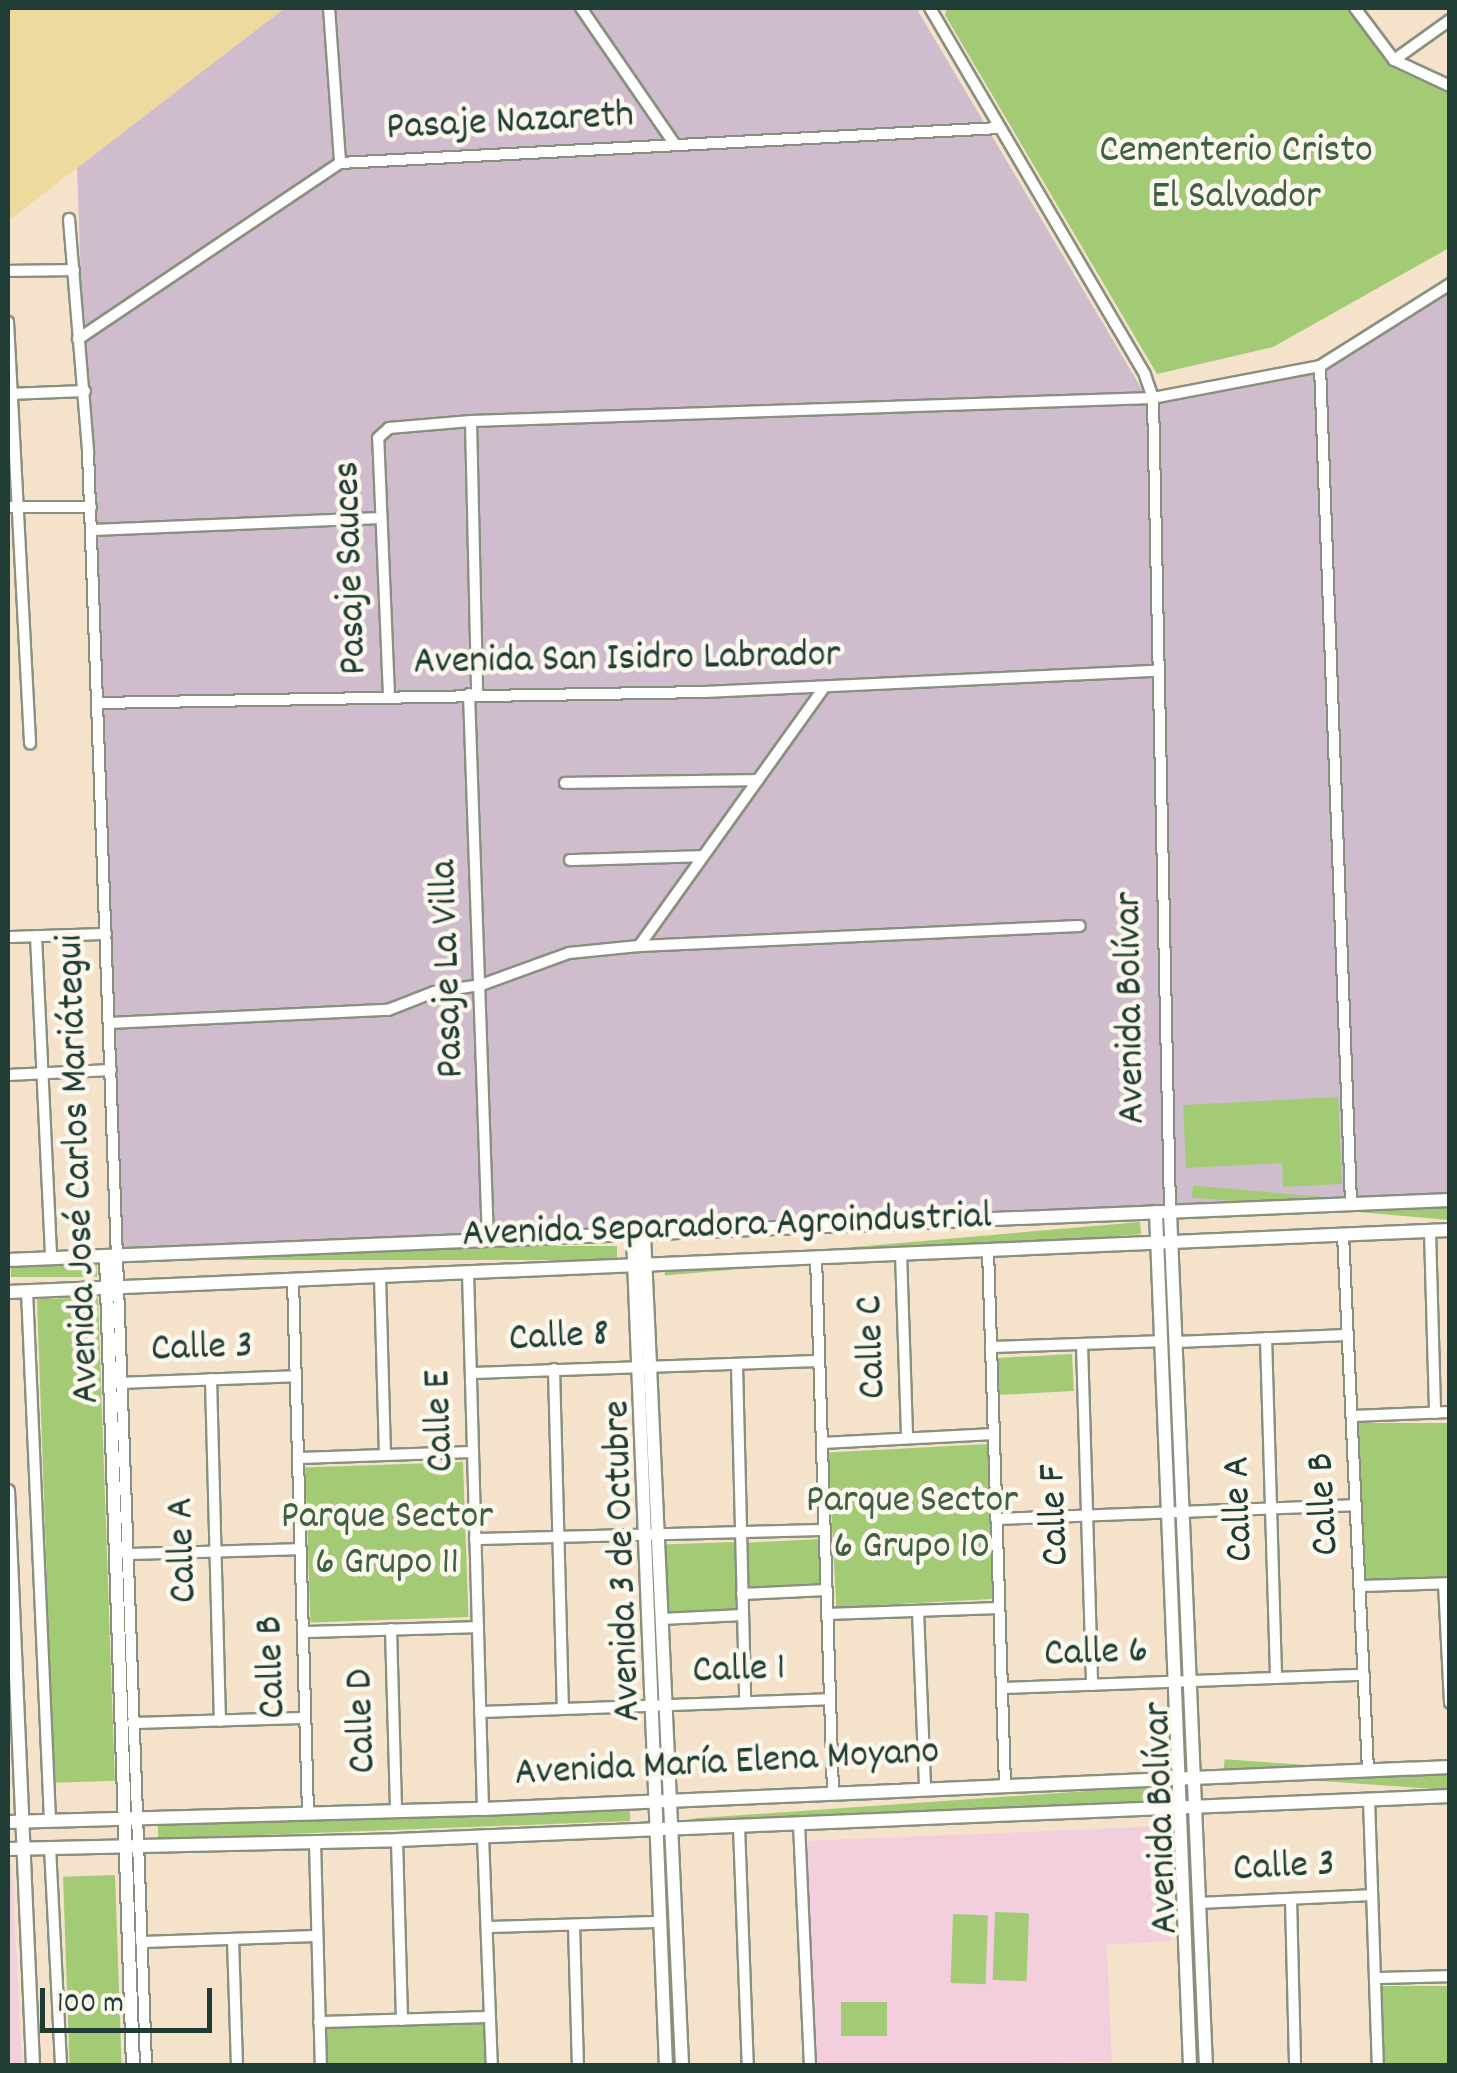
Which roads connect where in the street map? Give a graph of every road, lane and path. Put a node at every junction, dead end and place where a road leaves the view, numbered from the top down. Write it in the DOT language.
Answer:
graph roads {
  1 [pos="329,8"];
  2 [pos="581,8"];
  3 [pos="932,8"];
  4 [pos="1355,8"];
  5 [pos="1450,20"];
  6 [pos="1394,60"];
  7 [pos="1450,86"];
  8 [pos="998,128"];
  9 [pos="674,144"];
  10 [pos="340,164"];
  11 [pos="69,219"];
  12 [pos="74,270"];
  13 [pos="8,271"];
  14 [pos="1450,284"];
  15 [pos="8,322"];
  16 [pos="78,339"];
  17 [pos="1320,366"];
  18 [pos="86,391"];
  19 [pos="9,394"];
  20 [pos="1153,398"];
  21 [pos="471,421"];
  22 [pos="11,507"];
  23 [pos="91,507"];
  24 [pos="381,518"];
  25 [pos="92,530"];
  26 [pos="1157,672"];
  27 [pos="824,688"];
  28 [pos="473,694"];
  29 [pos="388,696"];
  30 [pos="98,702"];
  31 [pos="30,743"];
  32 [pos="758,780"];
  33 [pos="565,783"];
  34 [pos="703,856"];
  35 [pos="570,860"];
  36 [pos="1080,926"];
  37 [pos="106,934"];
  38 [pos="36,936"];
  39 [pos="8,937"];
  40 [pos="639,946"];
  41 [pos="482,985"];
  42 [pos="109,1023"];
  43 [pos="111,1070"];
  44 [pos="43,1073"];
  45 [pos="8,1075"];
  46 [pos="1450,1200"];
  47 [pos="1352,1204"];
  48 [pos="1163,1212"];
  49 [pos="1450,1230"];
  50 [pos="1430,1231"];
  51 [pos="638,1234"];
  52 [pos="1343,1234"];
  53 [pos="488,1241"];
  54 [pos="1164,1242"];
  55 [pos="988,1250"];
  56 [pos="901,1254"];
  57 [pos="111,1256"];
  58 [pos="816,1257"];
  59 [pos="52,1259"];
  60 [pos="8,1260"];
  61 [pos="640,1265"];
  62 [pos="468,1272"];
  63 [pos="380,1276"];
  64 [pos="293,1280"];
  65 [pos="112,1288"];
  66 [pos="27,1291"];
  67 [pos="8,1292"];
  68 [pos="1348,1335"];
  69 [pos="1266,1338"];
  70 [pos="1160,1341"];
  71 [pos="1175,1342"];
  72 [pos="1082,1344"];
  73 [pos="991,1347"];
  74 [pos="819,1361"];
  75 [pos="644,1364"];
  76 [pos="737,1365"];
  77 [pos="554,1369"];
  78 [pos="471,1373"];
  79 [pos="296,1376"];
  80 [pos="210,1379"];
  81 [pos="114,1383"];
  82 [pos="1450,1412"];
  83 [pos="1434,1413"];
  84 [pos="1352,1416"];
  85 [pos="994,1434"];
  86 [pos="908,1438"];
  87 [pos="822,1443"];
  88 [pos="473,1452"];
  89 [pos="385,1455"];
  90 [pos="298,1458"];
  91 [pos="8,1491"];
  92 [pos="1356,1506"];
  93 [pos="1271,1509"];
  94 [pos="1184,1512"];
  95 [pos="1169,1513"];
  96 [pos="1087,1516"];
  97 [pos="996,1519"];
  98 [pos="825,1530"];
  99 [pos="741,1532"];
  100 [pos="651,1535"];
  101 [pos="558,1537"];
  102 [pos="475,1539"];
  103 [pos="300,1549"];
  104 [pos="215,1552"];
  105 [pos="126,1554"];
  106 [pos="1447,1584"];
  107 [pos="1360,1586"];
  108 [pos="827,1590"];
  109 [pos="742,1594"];
  110 [pos="999,1608"];
  111 [pos="918,1611"];
  112 [pos="828,1614"];
  113 [pos="743,1615"];
  114 [pos="661,1619"];
  115 [pos="478,1627"];
  116 [pos="391,1629"];
  117 [pos="303,1632"];
  118 [pos="11,1644"];
  119 [pos="1364,1675"];
  120 [pos="1276,1678"];
  121 [pos="1192,1681"];
  122 [pos="1176,1682"];
  123 [pos="1092,1685"];
  124 [pos="1002,1688"];
  125 [pos="830,1699"];
  126 [pos="745,1702"];
  127 [pos="1450,1703"];
  128 [pos="656,1706"];
  129 [pos="563,1709"];
  130 [pos="480,1712"];
  131 [pos="305,1718"];
  132 [pos="220,1720"];
  133 [pos="132,1723"];
  134 [pos="1450,1767"];
  135 [pos="1368,1771"];
  136 [pos="1194,1780"];
  137 [pos="1177,1781"];
  138 [pos="1004,1785"];
  139 [pos="925,1787"];
  140 [pos="834,1791"];
  141 [pos="1450,1796"];
  142 [pos="1370,1799"];
  143 [pos="652,1800"];
  144 [pos="668,1800"];
  145 [pos="1194,1808"];
  146 [pos="483,1809"];
  147 [pos="1177,1810"];
  148 [pos="396,1812"];
  149 [pos="308,1813"];
  150 [pos="130,1816"];
  151 [pos="50,1820"];
  152 [pos="15,1822"];
  153 [pos="799,1824"];
  154 [pos="739,1826"];
  155 [pos="662,1829"];
  156 [pos="484,1836"];
  157 [pos="397,1840"];
  158 [pos="314,1842"];
  159 [pos="131,1846"];
  160 [pos="50,1847"];
  161 [pos="8,1848"];
  162 [pos="24,1848"];
  163 [pos="1372,1895"];
  164 [pos="1291,1898"];
  165 [pos="1198,1903"];
  166 [pos="658,1922"];
  167 [pos="574,1925"];
  168 [pos="487,1927"];
  169 [pos="317,1936"];
  170 [pos="234,1939"];
  171 [pos="141,1942"];
  172 [pos="1450,1976"];
  173 [pos="1375,1978"];
  174 [pos="490,2017"];
  175 [pos="402,2020"];
  176 [pos="320,2022"];
  177 [pos="33,2066"];
  178 [pos="62,2066"];
  179 [pos="133,2066"];
  180 [pos="146,2066"];
  181 [pos="237,2066"];
  182 [pos="320,2066"];
  183 [pos="492,2066"];
  184 [pos="578,2066"];
  185 [pos="666,2066"];
  186 [pos="682,2066"];
  187 [pos="748,2066"];
  188 [pos="810,2066"];
  189 [pos="1190,2066"];
  190 [pos="1206,2066"];
  191 [pos="1296,2066"];
  192 [pos="1378,2066"];
  1 -- 10 [label="street"];
  2 -- 9 [label="street"];
  3 -- 8 [label="street, Avenida Bolívar"];
  4 -- 6 [label="street"];
  5 -- 6 [label="street"];
  6 -- 7 [label="street"];
  8 -- 9 [label="street, Pasaje Nazareth"];
  8 -- 20 [label="street, Avenida Bolívar"];
  9 -- 10 [label="street, Pasaje Nazareth"];
  10 -- 16 [label="street, Pasaje Nazareth"];
  11 -- 12 [label="street, Avenida José Carlos Mariátegui"];
  12 -- 13 [label="street"];
  12 -- 16 [label="street, Avenida José Carlos Mariátegui"];
  14 -- 17 [label="street"];
  15 -- 19 [label="street"];
  16 -- 18 [label="street, Avenida José Carlos Mariátegui"];
  17 -- 20 [label="street"];
  17 -- 47 [label="street"];
  18 -- 19 [label="street"];
  18 -- 23 [label="street, Avenida José Carlos Mariátegui"];
  19 -- 22 [label="street"];
  20 -- 21 [label="street"];
  20 -- 26 [label="street, Avenida Bolívar"];
  21 -- 24 [label="street, Pasaje Sauces"];
  21 -- 28 [label="street, Pasaje La Villa"];
  22 -- 23 [label="street"];
  22 -- 31 [label="street"];
  23 -- 25 [label="street, Avenida José Carlos Mariátegui"];
  24 -- 25 [label="street"];
  24 -- 29 [label="street, Pasaje Sauces"];
  25 -- 30 [label="street, Avenida José Carlos Mariátegui"];
  26 -- 27 [label="street, Avenida San Isidro Labrador"];
  26 -- 48 [label="street, Avenida Bolívar"];
  27 -- 28 [label="street, Avenida San Isidro Labrador"];
  27 -- 32 [label="street"];
  28 -- 29 [label="street, Avenida San Isidro Labrador"];
  28 -- 41 [label="street, Pasaje La Villa"];
  29 -- 30 [label="street, Avenida San Isidro Labrador"];
  30 -- 37 [label="street, Avenida José Carlos Mariátegui"];
  32 -- 33 [label="street"];
  32 -- 34 [label="street"];
  34 -- 35 [label="street"];
  34 -- 40 [label="street"];
  36 -- 40 [label="street"];
  37 -- 38 [label="street"];
  37 -- 42 [label="street, Avenida José Carlos Mariátegui"];
  38 -- 39 [label="street"];
  38 -- 44 [label="street"];
  40 -- 41 [label="street"];
  41 -- 42 [label="street"];
  41 -- 53 [label="street, Pasaje La Villa"];
  42 -- 43 [label="street, Avenida José Carlos Mariátegui"];
  43 -- 44 [label="street"];
  43 -- 57 [label="street, Avenida José Carlos Mariátegui"];
  44 -- 45 [label="street"];
  44 -- 59 [label="street"];
  46 -- 47 [label="street, Avenida Separadora Agroindustrial"];
  47 -- 48 [label="street, Avenida Separadora Agroindustrial"];
  48 -- 51 [label="street, Avenida Separadora Agroindustrial"];
  48 -- 54 [label="street, Avenida Bolívar"];
  49 -- 50 [label="street, Avenida Separadora Agroindustrial"];
  50 -- 52 [label="street, Avenida Separadora Agroindustrial"];
  50 -- 83 [label="street"];
  51 -- 53 [label="street, Avenida Separadora Agroindustrial"];
  51 -- 61 [label="street, Avenida 3 de Octubre"];
  52 -- 54 [label="street, Avenida Separadora Agroindustrial"];
  52 -- 68 [label="street, Calle B"];
  53 -- 57 [label="street, Avenida Separadora Agroindustrial"];
  54 -- 55 [label="street, Avenida Separadora Agroindustrial"];
  54 -- 70 [label="street, Avenida Bolívar"];
  54 -- 71 [label="street, Avenida Bolívar"];
  55 -- 56 [label="street, Avenida Separadora Agroindustrial"];
  55 -- 73 [label="street"];
  56 -- 58 [label="street, Avenida Separadora Agroindustrial"];
  56 -- 86 [label="street, Calle C"];
  57 -- 59 [label="street, Avenida Separadora Agroindustrial"];
  57 -- 65 [label="street, Avenida José Carlos Mariátegui"];
  58 -- 61 [label="street, Avenida Separadora Agroindustrial"];
  58 -- 74 [label="street"];
  59 -- 60 [label="street, Avenida Separadora Agroindustrial"];
  61 -- 62 [label="street, Avenida Separadora Agroindustrial"];
  61 -- 75 [label="street, Avenida 3 de Octubre"];
  62 -- 63 [label="street, Avenida Separadora Agroindustrial"];
  62 -- 78 [label="street, Calle E"];
  63 -- 64 [label="street, Avenida Separadora Agroindustrial"];
  63 -- 89 [label="street"];
  64 -- 65 [label="street, Avenida Separadora Agroindustrial"];
  64 -- 79 [label="street, Calle B"];
  65 -- 66 [label="street, Avenida Separadora Agroindustrial"];
  65 -- 81 [label="street, Avenida José Carlos Mariátegui"];
  66 -- 67 [label="street, Avenida Separadora Agroindustrial"];
  66 -- 151 [label="street, Avenida José Carlos Mariátegui"];
  68 -- 69 [label="street"];
  68 -- 84 [label="street, Calle B"];
  69 -- 71 [label="street"];
  69 -- 93 [label="street, Calle A"];
  70 -- 72 [label="street"];
  70 -- 95 [label="street, Avenida Bolívar"];
  71 -- 94 [label="street, Avenida Bolívar"];
  72 -- 73 [label="street"];
  72 -- 96 [label="street, Calle F"];
  73 -- 85 [label="street"];
  74 -- 76 [label="street"];
  74 -- 87 [label="street"];
  75 -- 76 [label="street"];
  75 -- 77 [label="street, Calle 8"];
  75 -- 100 [label="street, Avenida 3 de Octubre"];
  76 -- 99 [label="street"];
  77 -- 78 [label="street, Calle 8"];
  77 -- 101 [label="street"];
  78 -- 88 [label="street, Calle E"];
  79 -- 80 [label="street, Calle 3"];
  79 -- 90 [label="street, Calle B"];
  80 -- 81 [label="street, Calle 3"];
  80 -- 104 [label="street, Calle A"];
  81 -- 105 [label="street, Avenida José Carlos Mariátegui"];
  81 -- 150 [label="street, Avenida José Carlos Mariátegui"];
  82 -- 83 [label="street"];
  83 -- 84 [label="street"];
  84 -- 92 [label="street, Calle B"];
  85 -- 86 [label="street"];
  85 -- 97 [label="street"];
  86 -- 87 [label="street"];
  87 -- 98 [label="street"];
  88 -- 89 [label="street"];
  88 -- 102 [label="street, Calle E"];
  89 -- 90 [label="street"];
  90 -- 103 [label="street, Calle B"];
  91 -- 118 [label="street"];
  92 -- 93 [label="street"];
  92 -- 107 [label="street, Calle B"];
  93 -- 94 [label="street"];
  93 -- 120 [label="street, Calle A"];
  94 -- 95 [label="street"];
  94 -- 121 [label="street, Avenida Bolívar"];
  95 -- 96 [label="street"];
  95 -- 122 [label="street, Avenida Bolívar"];
  96 -- 97 [label="street"];
  96 -- 123 [label="street, Calle F"];
  97 -- 110 [label="street"];
  98 -- 99 [label="street"];
  98 -- 108 [label="street"];
  99 -- 100 [label="street"];
  99 -- 109 [label="street"];
  100 -- 101 [label="street"];
  100 -- 114 [label="street, Avenida 3 de Octubre"];
  100 -- 128 [label="street, Avenida 3 de Octubre"];
  101 -- 102 [label="street"];
  101 -- 129 [label="street"];
  102 -- 115 [label="street, Calle E"];
  103 -- 104 [label="street"];
  103 -- 117 [label="street, Calle B"];
  104 -- 105 [label="street"];
  104 -- 132 [label="street, Calle A"];
  105 -- 133 [label="street, Avenida José Carlos Mariátegui"];
  106 -- 107 [label="street"];
  106 -- 127 [label="street"];
  107 -- 119 [label="street, Calle B"];
  108 -- 109 [label="street"];
  108 -- 112 [label="street"];
  109 -- 113 [label="street"];
  110 -- 111 [label="street"];
  110 -- 124 [label="street"];
  111 -- 112 [label="street"];
  111 -- 139 [label="street"];
  112 -- 125 [label="street"];
  113 -- 114 [label="street"];
  113 -- 126 [label="street"];
  114 -- 128 [label="street, Avenida 3 de Octubre"];
  115 -- 116 [label="street"];
  115 -- 130 [label="street, Calle E"];
  116 -- 117 [label="street"];
  116 -- 148 [label="street, Calle D"];
  117 -- 131 [label="street, Calle B"];
  118 -- 152 [label="street"];
  119 -- 120 [label="street"];
  119 -- 135 [label="street, Calle B"];
  120 -- 121 [label="street"];
  121 -- 122 [label="street, Calle 6"];
  121 -- 136 [label="street, Avenida Bolívar"];
  122 -- 123 [label="street, Calle 6"];
  122 -- 137 [label="street, Avenida Bolívar"];
  123 -- 124 [label="street, Calle 6"];
  124 -- 138 [label="street"];
  125 -- 126 [label="street, Calle 1"];
  125 -- 140 [label="street"];
  126 -- 128 [label="street, Calle 1"];
  128 -- 129 [label="street"];
  128 -- 143 [label="street, Avenida 3 de Octubre"];
  128 -- 144 [label="street, Avenida 3 de Octubre"];
  129 -- 130 [label="street"];
  130 -- 146 [label="street, Calle E"];
  131 -- 132 [label="street"];
  131 -- 149 [label="street, Calle B"];
  132 -- 133 [label="street"];
  133 -- 150 [label="street, Avenida José Carlos Mariátegui"];
  134 -- 135 [label="street, Avenida María Elena Moyano"];
  135 -- 136 [label="street, Avenida María Elena Moyano"];
  136 -- 137 [label="street, Avenida María Elena Moyano"];
  136 -- 145 [label="street, Avenida Bolívar"];
  137 -- 138 [label="street, Avenida María Elena Moyano"];
  137 -- 147 [label="street, Avenida Bolívar"];
  138 -- 139 [label="street, Avenida María Elena Moyano"];
  139 -- 140 [label="street, Avenida María Elena Moyano"];
  140 -- 144 [label="street, Avenida María Elena Moyano"];
  141 -- 142 [label="street, Avenida María Elena Moyano"];
  142 -- 145 [label="street, Avenida María Elena Moyano"];
  142 -- 163 [label="street"];
  143 -- 144 [label="street, Avenida María Elena Moyano"];
  143 -- 146 [label="street, Avenida María Elena Moyano"];
  143 -- 155 [label="street, Avenida 3 de Octubre"];
  144 -- 155 [label="street, Avenida 3 de Octubre"];
  145 -- 147 [label="street, Avenida María Elena Moyano"];
  145 -- 165 [label="street, Avenida Bolívar"];
  146 -- 148 [label="street, Avenida María Elena Moyano"];
  147 -- 153 [label="street, Avenida María Elena Moyano"];
  147 -- 189 [label="street, Avenida Bolívar"];
  148 -- 149 [label="street, Avenida María Elena Moyano"];
  149 -- 150 [label="street, Avenida María Elena Moyano"];
  150 -- 151 [label="street, Avenida María Elena Moyano"];
  150 -- 159 [label="street, Avenida José Carlos Mariátegui"];
  151 -- 152 [label="street, Avenida María Elena Moyano"];
  152 -- 162 [label="street"];
  153 -- 154 [label="street, Avenida María Elena Moyano"];
  153 -- 188 [label="street"];
  154 -- 155 [label="street, Avenida María Elena Moyano"];
  154 -- 187 [label="street"];
  155 -- 156 [label="street, Avenida María Elena Moyano"];
  155 -- 166 [label="street, Avenida 3 de Octubre"];
  155 -- 186 [label="street, Avenida 3 de Octubre"];
  156 -- 157 [label="street, Avenida María Elena Moyano"];
  156 -- 168 [label="street"];
  157 -- 158 [label="street, Avenida María Elena Moyano"];
  157 -- 175 [label="street"];
  158 -- 159 [label="street, Avenida María Elena Moyano"];
  158 -- 169 [label="street"];
  159 -- 160 [label="street, Avenida María Elena Moyano"];
  159 -- 171 [label="street, Avenida José Carlos Mariátegui"];
  159 -- 179 [label="street, Avenida José Carlos Mariátegui"];
  160 -- 162 [label="street, Avenida María Elena Moyano"];
  160 -- 178 [label="street"];
  161 -- 162 [label="street, Avenida María Elena Moyano"];
  162 -- 177 [label="street"];
  163 -- 164 [label="street, Calle 3"];
  163 -- 173 [label="street"];
  164 -- 165 [label="street, Calle 3"];
  164 -- 191 [label="street"];
  165 -- 190 [label="street, Avenida Bolívar"];
  166 -- 167 [label="street"];
  166 -- 185 [label="street, Avenida 3 de Octubre"];
  167 -- 168 [label="street"];
  167 -- 184 [label="street"];
  168 -- 174 [label="street"];
  169 -- 170 [label="street"];
  169 -- 176 [label="street"];
  170 -- 171 [label="street"];
  170 -- 181 [label="street"];
  171 -- 180 [label="street, Avenida José Carlos Mariátegui"];
  172 -- 173 [label="street"];
  173 -- 192 [label="street"];
  174 -- 175 [label="street"];
  174 -- 183 [label="street"];
  175 -- 176 [label="street"];
  176 -- 182 [label="street"];
}
